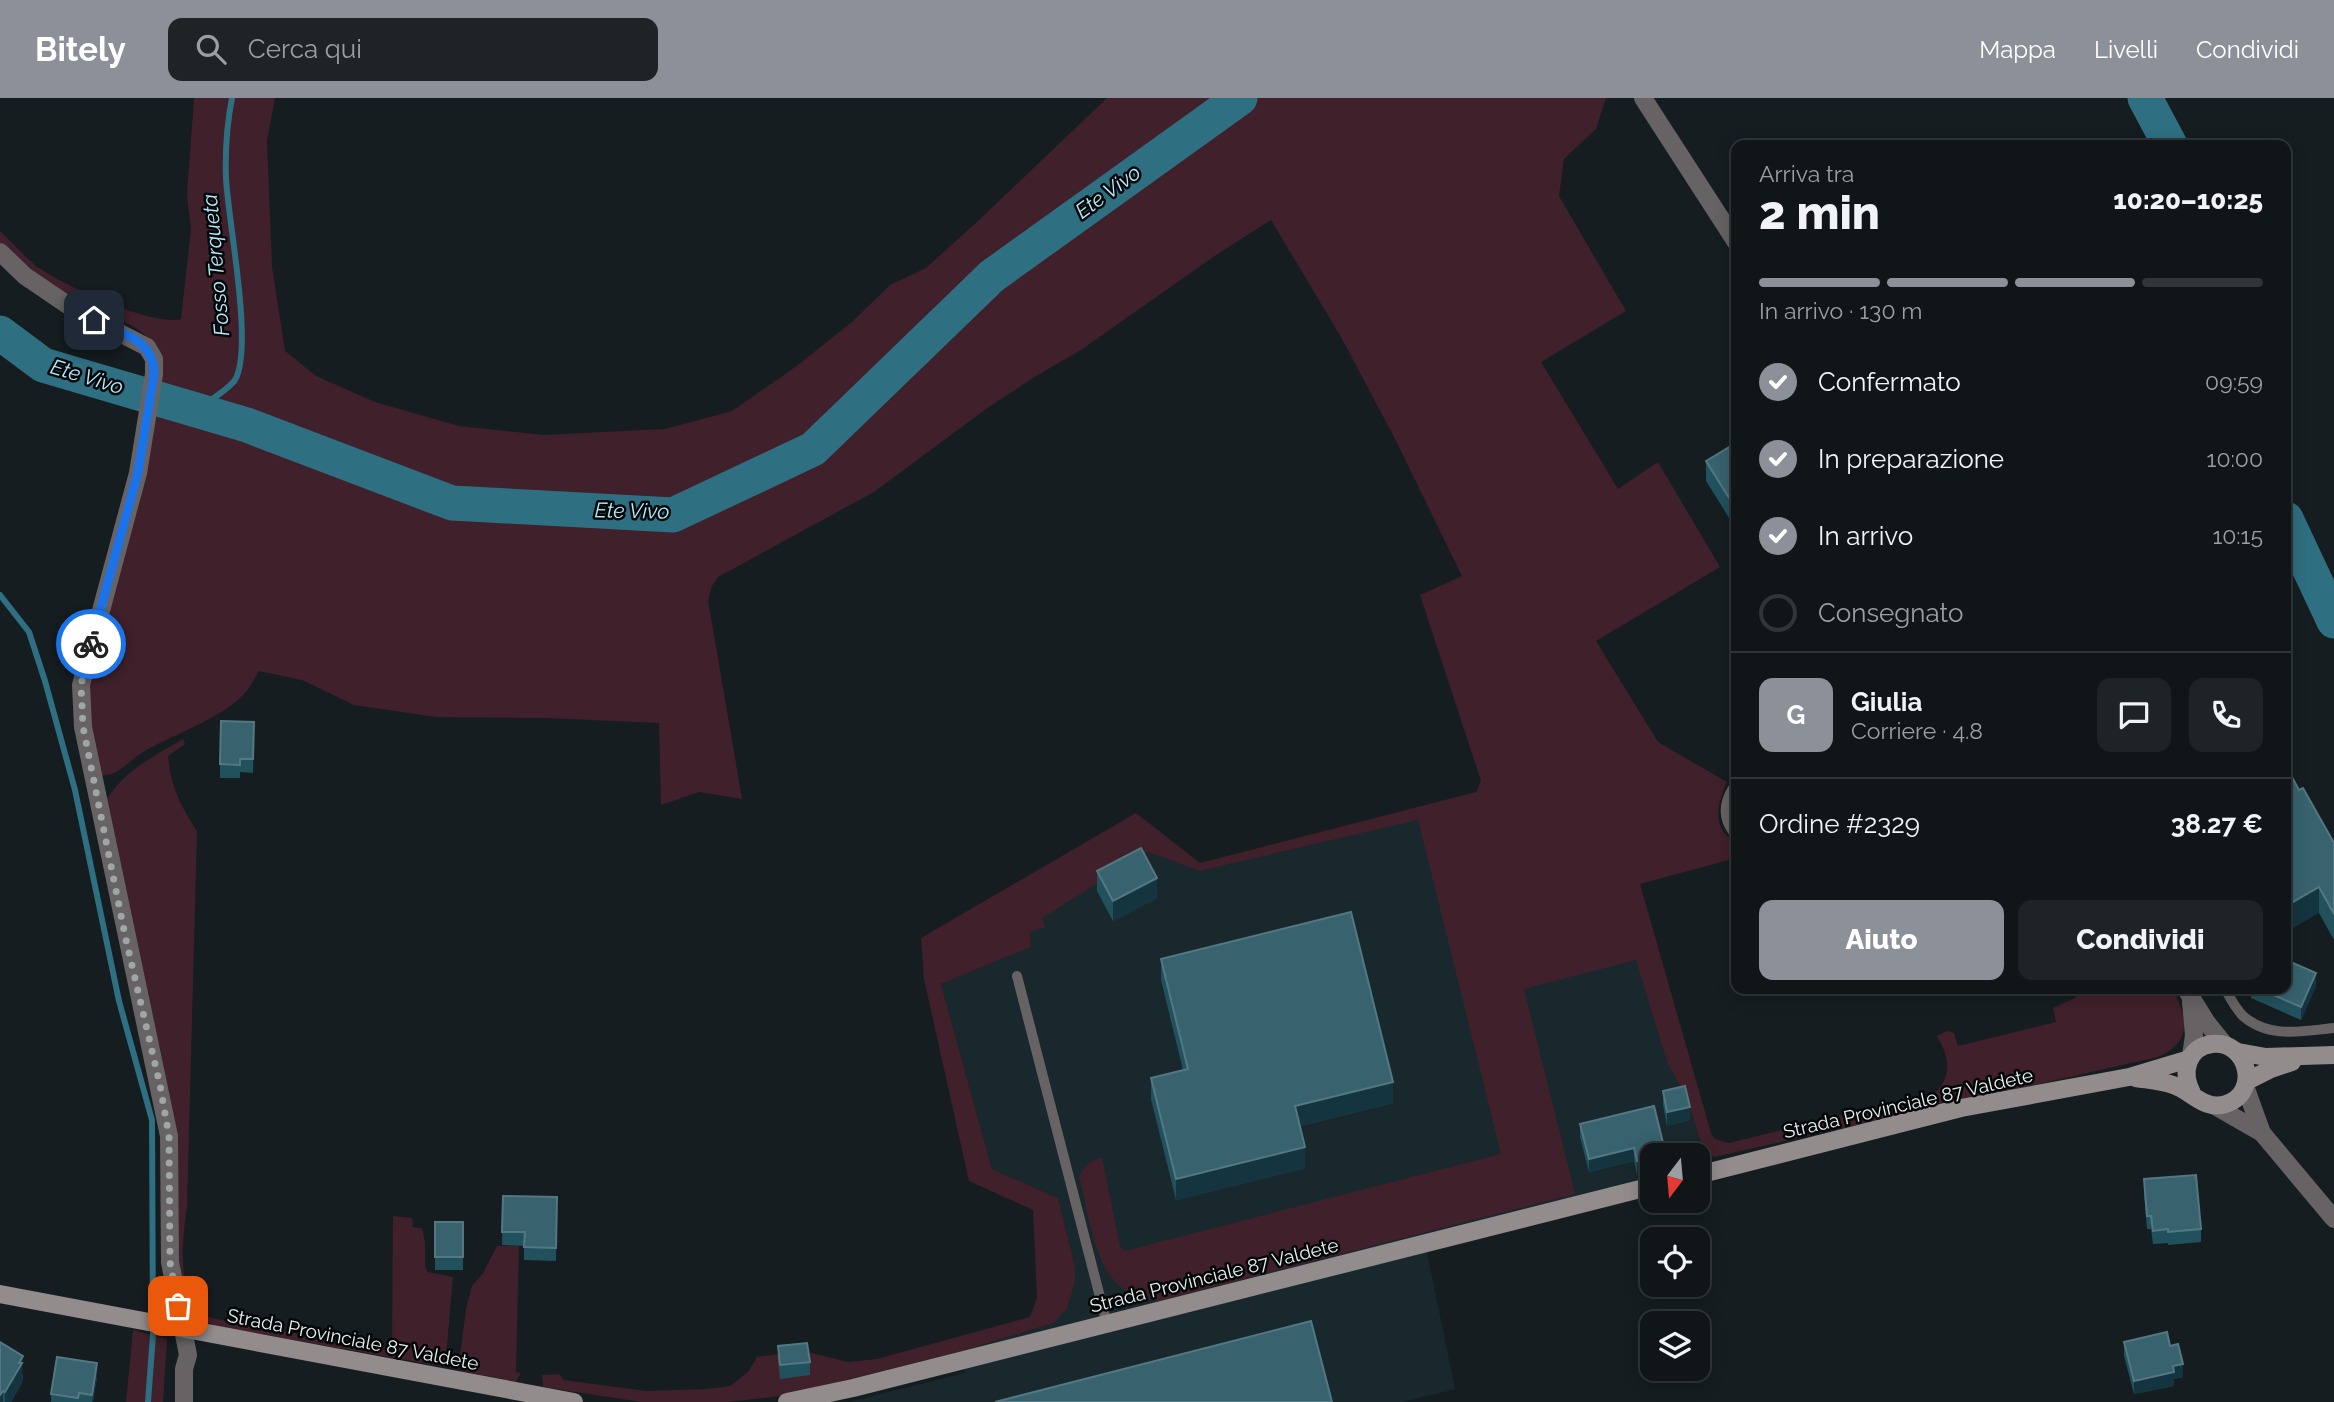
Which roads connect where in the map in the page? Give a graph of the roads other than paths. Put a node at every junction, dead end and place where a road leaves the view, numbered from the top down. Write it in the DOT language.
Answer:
graph roads {
  1 [pos="1643,98"];
  2 [pos="1731,234"];
  3 [pos="0,252"];
  4 [pos="1017,976"];
  5 [pos="2192,994"];
  6 [pos="2193,994"];
  7 [pos="2227,994"];
  8 [pos="2334,1028"];
  9 [pos="2231,1048"];
  10 [pos="2334,1055"];
  11 [pos="2190,1057"];
  12 [pos="2305,1058"];
  13 [pos="2129,1077"];
  14 [pos="2246,1084"];
  15 [pos="2192,1093"];
  16 [pos="2215,1106"];
  17 [pos="2262,1133"];
  18 [pos="1710,1172"];
  19 [pos="1640,1189"];
  20 [pos="2334,1220"];
  21 [pos="0,1294"];
  22 [pos="1107,1324"];
  23 [pos="174,1326"];
  24 [pos="184,1402"];
  25 [pos="574,1402"];
  26 [pos="787,1402"];
  1 -- 2 [label="street"];
  3 -- 23 [label="street"];
  4 -- 22 [label="lane"];
  5 -- 11 [label="street"];
  6 -- 9 [label="street"];
  7 -- 8 [label="lane"];
  9 -- 11 [label="main road"];
  9 -- 12 [label="main road"];
  9 -- 14 [label="main road"];
  10 -- 12 [label="main road"];
  11 -- 13 [label="main road, Strada Provinciale 87 Valdete"];
  11 -- 15 [label="main road"];
  12 -- 14 [label="main road"];
  13 -- 15 [label="main road, Strada Provinciale 87 Valdete"];
  13 -- 18 [label="main road, Strada Provinciale 87 Valdete"];
  14 -- 16 [label="main road"];
  14 -- 17 [label="street"];
  15 -- 16 [label="main road"];
  16 -- 17 [label="street"];
  17 -- 20 [label="street"];
  19 -- 22 [label="main road, Strada Provinciale 87 Valdete"];
  21 -- 23 [label="main road, Strada Provinciale 87 Valdete"];
  22 -- 26 [label="main road, Strada Provinciale 87 Valdete"];
  23 -- 24 [label="street"];
  23 -- 25 [label="main road, Strada Provinciale 87 Valdete"];
}
